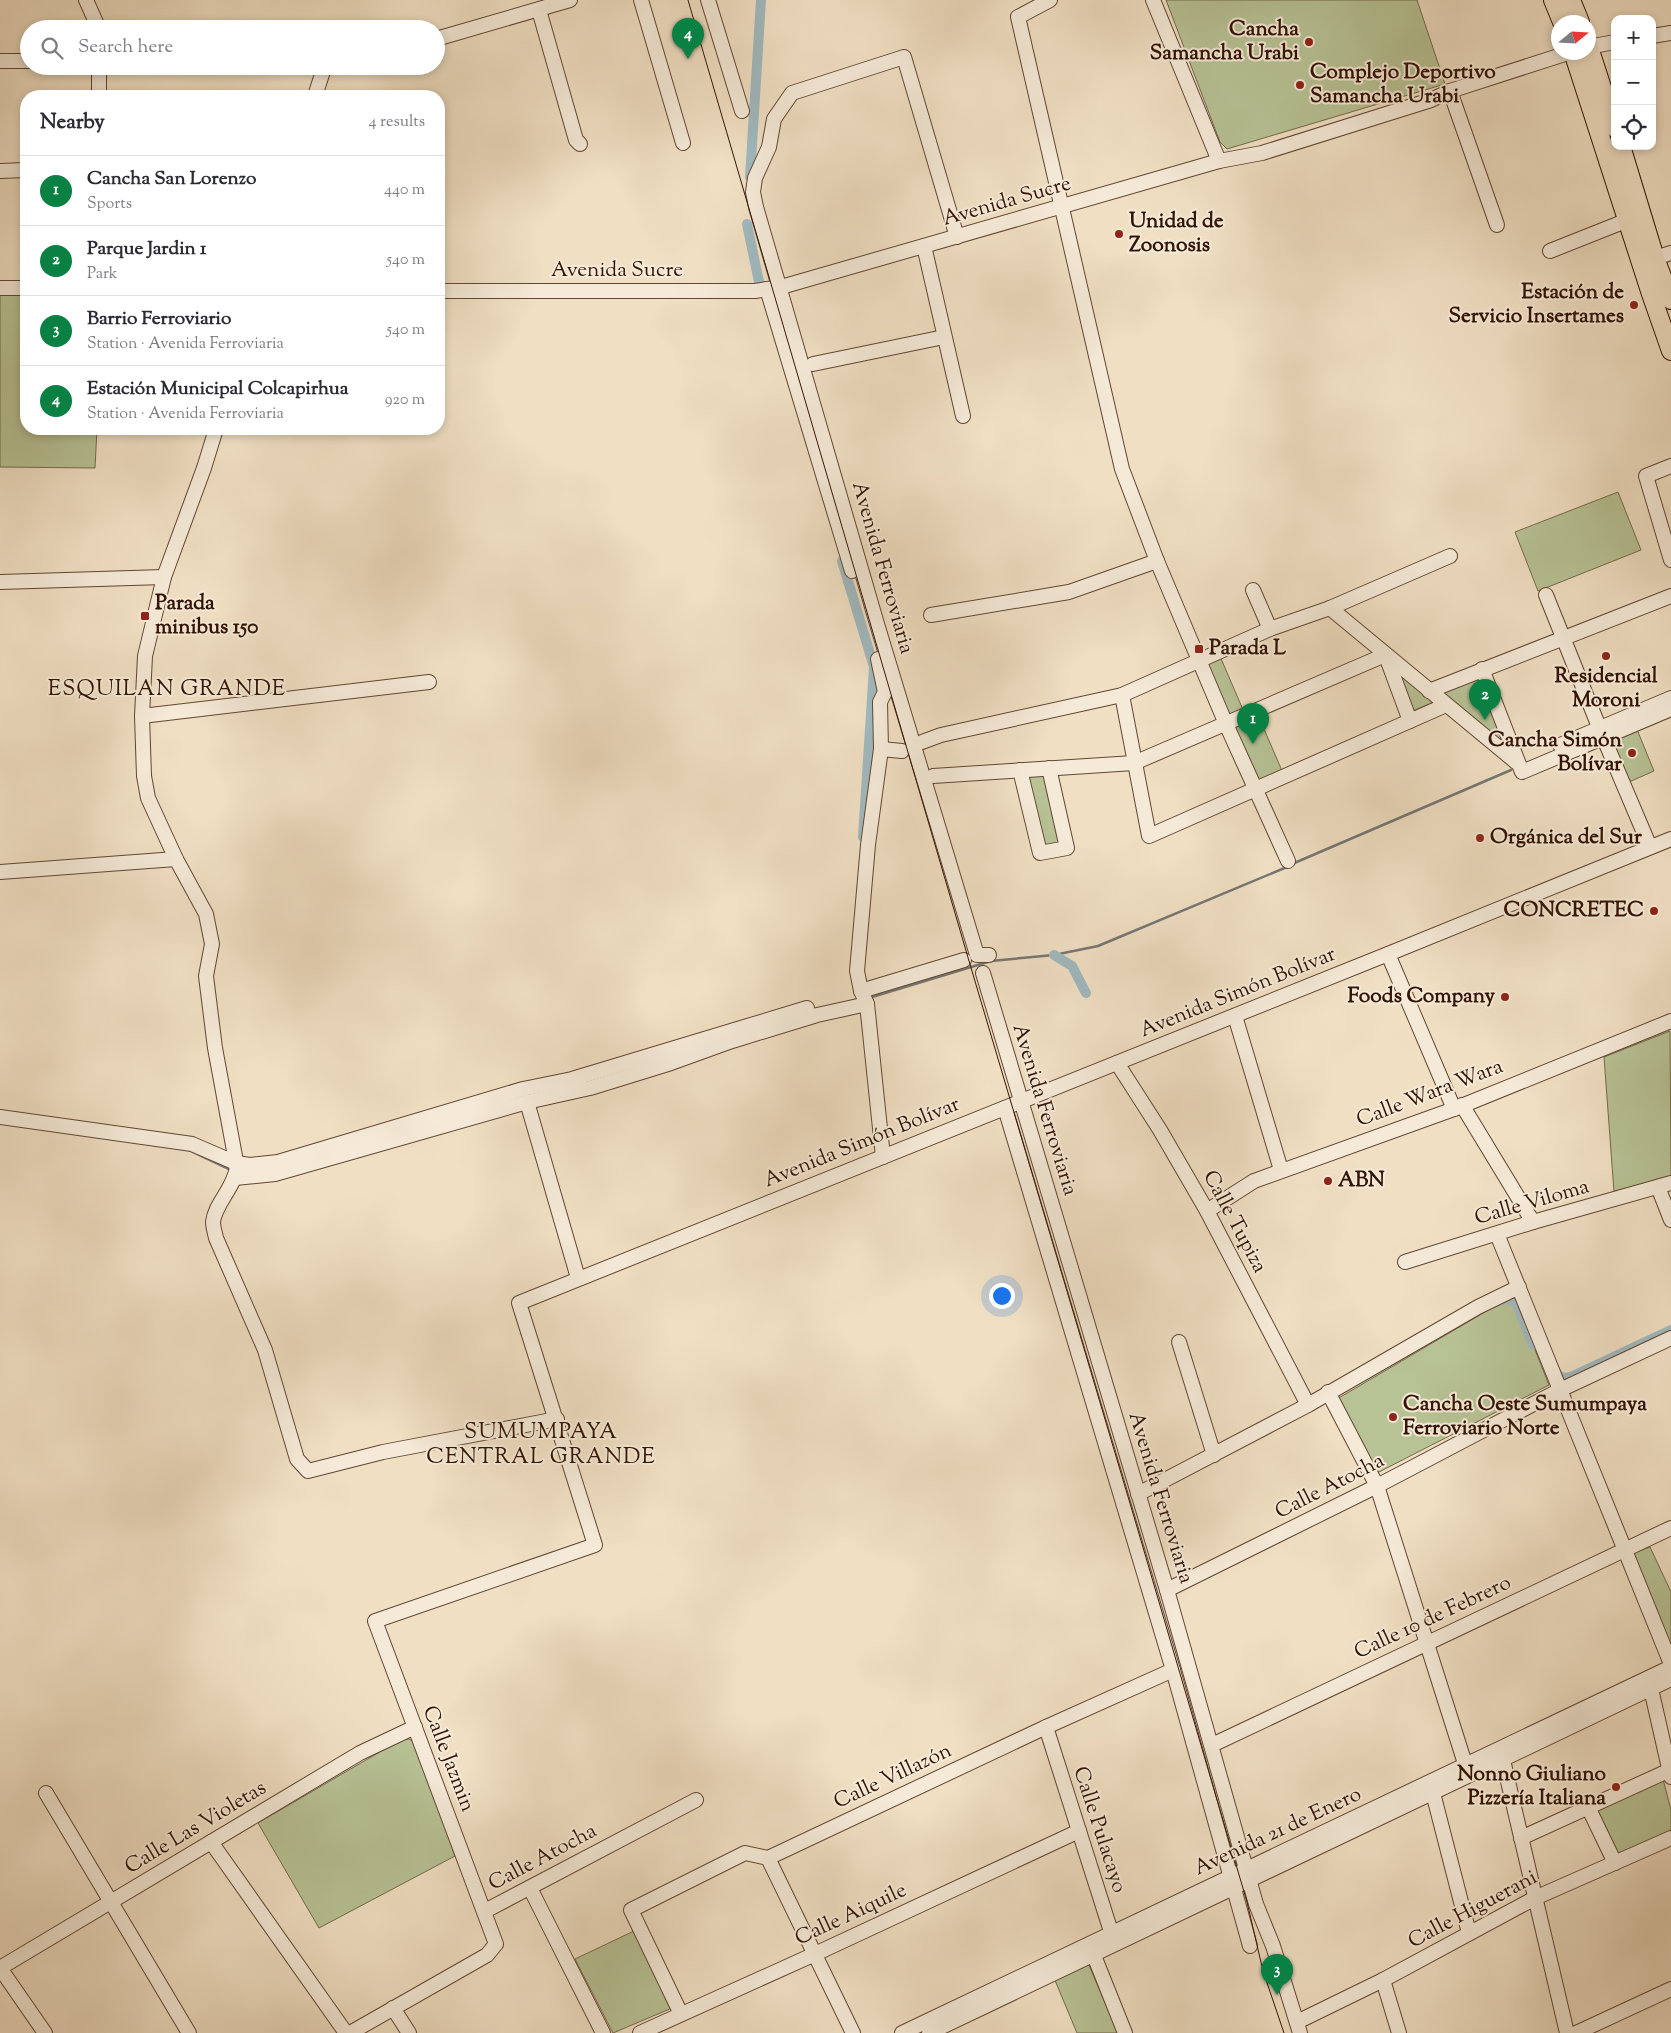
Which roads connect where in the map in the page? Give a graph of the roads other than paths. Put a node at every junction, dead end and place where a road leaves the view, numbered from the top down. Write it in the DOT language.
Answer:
graph roads {
  1 [pos="86,0"];
  2 [pos="570,0"];
  3 [pos="641,0"];
  4 [pos="708,0"];
  5 [pos="1049,0"];
  6 [pos="1153,0"];
  7 [pos="1553,0"];
  8 [pos="1571,0"];
  9 [pos="539,10"];
  10 [pos="1559,15"];
  11 [pos="1577,15"];
  12 [pos="95,20"];
  13 [pos="1671,33"];
  14 [pos="1656,35"];
  15 [pos="445,36"];
  16 [pos="1611,43"];
  17 [pos="1596,45"];
  18 [pos="1551,58"];
  19 [pos="20,60"];
  20 [pos="1585,60"];
  21 [pos="1587,60"];
  22 [pos="0,61"];
  23 [pos="99,75"];
  24 [pos="323,75"];
  25 [pos="99,90"];
  26 [pos="316,90"];
  27 [pos="1450,91"];
  28 [pos="742,111"];
  29 [pos="1611,118"];
  30 [pos="683,143"];
  31 [pos="580,144"];
  32 [pos="1622,150"];
  33 [pos="1219,161"];
  34 [pos="20,170"];
  35 [pos="0,171"];
  36 [pos="1061,208"];
  37 [pos="1628,220"];
  38 [pos="1497,225"];
  39 [pos="957,237"];
  40 [pos="924,246"];
  41 [pos="1550,251"];
  42 [pos="1663,255"];
  43 [pos="781,287"];
  44 [pos="0,288"];
  45 [pos="20,288"];
  46 [pos="766,290"];
  47 [pos="445,291"];
  48 [pos="1666,297"];
  49 [pos="944,337"];
  50 [pos="1671,351"];
  51 [pos="813,364"];
  52 [pos="962,416"];
  53 [pos="214,435"];
  54 [pos="1671,466"];
  55 [pos="1450,556"];
  56 [pos="1671,560"];
  57 [pos="1157,561"];
  58 [pos="164,577"];
  59 [pos="0,582"];
  60 [pos="1253,590"];
  61 [pos="1546,594"];
  62 [pos="1671,596"];
  63 [pos="1330,608"];
  64 [pos="931,615"];
  65 [pos="1270,630"];
  66 [pos="1563,639"];
  67 [pos="1385,656"];
  68 [pos="1200,661"];
  69 [pos="1482,669"];
  70 [pos="429,682"];
  71 [pos="1429,690"];
  72 [pos="1122,695"];
  73 [pos="1671,698"];
  74 [pos="1446,705"];
  75 [pos="1671,709"];
  76 [pos="142,716"];
  77 [pos="1410,721"];
  78 [pos="1226,724"];
  79 [pos="1601,732"];
  80 [pos="922,742"];
  81 [pos="881,749"];
  82 [pos="902,751"];
  83 [pos="1134,763"];
  84 [pos="1049,768"];
  85 [pos="1520,768"];
  86 [pos="1020,770"];
  87 [pos="933,776"];
  88 [pos="1256,789"];
  89 [pos="1671,838"];
  90 [pos="1650,847"];
  91 [pos="176,859"];
  92 [pos="1288,861"];
  93 [pos="0,872"];
  94 [pos="1388,954"];
  95 [pos="989,955"];
  96 [pos="964,960"];
  97 [pos="983,973"];
  98 [pos="861,991"];
  99 [pos="867,1004"];
  100 [pos="807,1008"];
  101 [pos="1235,1016"];
  102 [pos="1671,1021"];
  103 [pos="1117,1063"];
  104 [pos="527,1102"];
  105 [pos="1021,1102"];
  106 [pos="1458,1107"];
  107 [pos="1005,1108"];
  108 [pos="0,1117"];
  109 [pos="883,1157"];
  110 [pos="1281,1170"];
  111 [pos="236,1171"];
  112 [pos="1665,1185"];
  113 [pos="1206,1211"];
  114 [pos="1671,1220"];
  115 [pos="1533,1222"];
  116 [pos="1497,1234"];
  117 [pos="1405,1262"];
  118 [pos="578,1278"];
  119 [pos="1519,1287"];
  120 [pos="1671,1338"];
  121 [pos="1179,1342"];
  122 [pos="1560,1390"];
  123 [pos="1328,1392"];
  124 [pos="1308,1405"];
  125 [pos="557,1419"];
  126 [pos="1214,1455"];
  127 [pos="1377,1486"];
  128 [pos="1138,1494"];
  129 [pos="1671,1528"];
  130 [pos="1625,1550"];
  131 [pos="1167,1590"];
  132 [pos="375,1621"];
  133 [pos="1426,1644"];
  134 [pos="1671,1665"];
  135 [pos="1173,1670"];
  136 [pos="1671,1679"];
  137 [pos="1650,1683"];
  138 [pos="415,1727"];
  139 [pos="1046,1727"];
  140 [pos="1212,1745"];
  141 [pos="1503,1760"];
  142 [pos="1467,1770"];
  143 [pos="1670,1774"];
  144 [pos="46,1793"];
  145 [pos="1433,1793"];
  146 [pos="696,1800"];
  147 [pos="1588,1806"];
  148 [pos="1078,1831"];
  149 [pos="1521,1838"];
  150 [pos="1671,1838"];
  151 [pos="211,1842"];
  152 [pos="768,1858"];
  153 [pos="1615,1863"];
  154 [pos="1249,1874"];
  155 [pos="1233,1882"];
  156 [pos="530,1888"];
  157 [pos="1536,1898"];
  158 [pos="112,1902"];
  159 [pos="485,1911"];
  160 [pos="1469,1933"];
  161 [pos="1113,1939"];
  162 [pos="1250,1946"];
  163 [pos="1091,1950"];
  164 [pos="815,1954"];
  165 [pos="0,1968"];
  166 [pos="1383,1980"];
  167 [pos="1671,1989"];
  168 [pos="979,2003"];
  169 [pos="393,2008"];
  170 [pos="681,2014"];
  171 [pos="1299,2027"];
  172 [pos="45,2033"];
  173 [pos="188,2033"];
  174 [pos="346,2033"];
  175 [pos="350,2033"];
  176 [pos="408,2033"];
  177 [pos="603,2033"];
  178 [pos="640,2033"];
  179 [pos="853,2033"];
  180 [pos="902,2033"];
  181 [pos="929,2033"];
  182 [pos="1125,2033"];
  183 [pos="1399,2033"];
  184 [pos="1567,2033"];
  185 [pos="1576,2033"];
  1 -- 12 [label="street"];
  2 -- 9 [label="street"];
  3 -- 30 [label="street"];
  4 -- 28 [label="street"];
  5 -- 36 [label="street"];
  6 -- 33 [label="street"];
  7 -- 10 [label="main road"];
  8 -- 11 [label="main road"];
  9 -- 15 [label="street"];
  9 -- 31 [label="street"];
  13 -- 14 [label="street"];
  16 -- 17 [label="street, Avenida Sucre"];
  18 -- 27 [label="street, Avenida Sucre"];
  19 -- 22 [label="street"];
  20 -- 37 [label="main road"];
  21 -- 29 [label="main road"];
  23 -- 25 [label="street"];
  24 -- 26 [label="street"];
  27 -- 33 [label="street, Avenida Sucre"];
  27 -- 38 [label="street"];
  32 -- 42 [label="main road"];
  33 -- 36 [label="street, Avenida Sucre"];
  34 -- 35 [label="street"];
  36 -- 39 [label="street, Avenida Sucre"];
  36 -- 57 [label="street"];
  37 -- 41 [label="street"];
  37 -- 48 [label="main road"];
  39 -- 40 [label="street, Avenida Sucre"];
  39 -- 43 [label="street, Avenida Ferroviaria"];
  40 -- 43 [label="street, Avenida Sucre"];
  40 -- 49 [label="street"];
  42 -- 48 [label="main road"];
  43 -- 46 [label="street, Avenida Sucre"];
  43 -- 95 [label="street, Avenida Ferroviaria"];
  44 -- 45 [label="street"];
  46 -- 47 [label="street, Avenida Sucre"];
  46 -- 81 [label="street, Avenida Ferroviaria"];
  48 -- 50 [label="main road"];
  49 -- 51 [label="street"];
  49 -- 52 [label="street"];
  53 -- 58 [label="street"];
  54 -- 56 [label="street"];
  55 -- 63 [label="street"];
  57 -- 64 [label="street"];
  57 -- 68 [label="street"];
  58 -- 59 [label="street"];
  58 -- 76 [label="street"];
  60 -- 65 [label="street"];
  61 -- 66 [label="street"];
  62 -- 66 [label="street"];
  63 -- 65 [label="street"];
  63 -- 67 [label="street"];
  65 -- 68 [label="street"];
  66 -- 69 [label="street"];
  66 -- 79 [label="street"];
  67 -- 71 [label="street"];
  67 -- 77 [label="street"];
  67 -- 78 [label="street"];
  68 -- 72 [label="street"];
  68 -- 78 [label="street"];
  69 -- 71 [label="street"];
  69 -- 85 [label="street"];
  70 -- 76 [label="street"];
  71 -- 74 [label="street"];
  72 -- 80 [label="street"];
  72 -- 83 [label="street"];
  73 -- 79 [label="street"];
  74 -- 77 [label="street"];
  74 -- 85 [label="street"];
  75 -- 79 [label="street"];
  76 -- 91 [label="street"];
  77 -- 88 [label="street"];
  78 -- 83 [label="street"];
  78 -- 88 [label="street"];
  79 -- 85 [label="street"];
  79 -- 90 [label="street"];
  81 -- 82 [label="street"];
  81 -- 98 [label="street, Avenida Ferroviaria"];
  83 -- 84 [label="street"];
  83 -- 88 [label="street"];
  84 -- 86 [label="street"];
  84 -- 86 [label="street"];
  86 -- 87 [label="street"];
  88 -- 92 [label="street"];
  89 -- 90 [label="street, Avenida Simón Bolívar"];
  90 -- 94 [label="street, Avenida Simón Bolívar"];
  91 -- 93 [label="street"];
  91 -- 111 [label="street"];
  94 -- 101 [label="street, Avenida Simón Bolívar"];
  94 -- 106 [label="street"];
  96 -- 98 [label="street"];
  97 -- 105 [label="street, Avenida Ferroviaria"];
  98 -- 99 [label="street, Avenida Ferroviaria"];
  99 -- 104 [label="street"];
  99 -- 109 [label="street, Avenida Ferroviaria"];
  100 -- 111 [label="street"];
  101 -- 103 [label="street, Avenida Simón Bolívar"];
  101 -- 110 [label="street"];
  102 -- 106 [label="street, Calle Wara Wara"];
  103 -- 105 [label="street, Avenida Simón Bolívar"];
  103 -- 113 [label="street, Calle Tupiza"];
  104 -- 111 [label="street"];
  104 -- 118 [label="street"];
  105 -- 107 [label="street, Avenida Simón Bolívar"];
  105 -- 128 [label="street, Avenida Ferroviaria"];
  106 -- 110 [label="street, Calle Wara Wara"];
  106 -- 115 [label="street"];
  107 -- 109 [label="street, Avenida Simón Bolívar"];
  107 -- 135 [label="street, Avenida Ferroviaria"];
  108 -- 111 [label="street"];
  109 -- 118 [label="street, Avenida Simón Bolívar"];
  110 -- 113 [label="street, Calle Wara Wara"];
  111 -- 125 [label="street"];
  112 -- 114 [label="street"];
  112 -- 115 [label="street, Calle Viloma"];
  113 -- 124 [label="street, Calle Tupiza"];
  115 -- 116 [label="street, Calle Viloma"];
  116 -- 117 [label="street, Calle Viloma"];
  116 -- 119 [label="street"];
  118 -- 125 [label="street, Avenida Simón Bolívar"];
  119 -- 122 [label="street"];
  119 -- 123 [label="street"];
  120 -- 122 [label="street, Calle Atocha"];
  121 -- 126 [label="street"];
  122 -- 127 [label="street, Calle Atocha"];
  122 -- 130 [label="street"];
  123 -- 124 [label="street"];
  123 -- 127 [label="street"];
  124 -- 126 [label="street"];
  125 -- 132 [label="street, Avenida Simón Bolívar"];
  126 -- 128 [label="street"];
  127 -- 131 [label="street, Calle Atocha"];
  127 -- 133 [label="street"];
  128 -- 131 [label="street, Avenida Ferroviaria"];
  129 -- 130 [label="street, Calle 10 de Febrero"];
  130 -- 133 [label="street, Calle 10 de Febrero"];
  130 -- 134 [label="street"];
  131 -- 140 [label="street, Avenida Ferroviaria"];
  132 -- 138 [label="street, Calle Jazmin"];
  133 -- 140 [label="street, Calle 10 de Febrero"];
  133 -- 142 [label="street"];
  134 -- 137 [label="street, Avenida 21 de Enero"];
  135 -- 139 [label="street, Calle Villazón"];
  135 -- 155 [label="street, Avenida Ferroviaria"];
  136 -- 137 [label="street, Avenida 21 de Enero"];
  137 -- 141 [label="street, Avenida 21 de Enero"];
  137 -- 142 [label="street, Avenida 21 de Enero"];
  137 -- 143 [label="street"];
  138 -- 151 [label="street, Calle Las Violetas"];
  138 -- 159 [label="street, Calle Jazmin"];
  139 -- 148 [label="street, Calle Pulacayo"];
  139 -- 152 [label="street, Calle Villazón"];
  140 -- 154 [label="street, Avenida Ferroviaria"];
  141 -- 142 [label="street, Avenida 21 de Enero"];
  141 -- 149 [label="street"];
  142 -- 145 [label="street, Avenida 21 de Enero"];
  142 -- 154 [label="street, Avenida 21 de Enero"];
  143 -- 147 [label="street"];
  144 -- 158 [label="street"];
  145 -- 154 [label="street, Avenida 21 de Enero"];
  145 -- 160 [label="street"];
  146 -- 156 [label="street, Calle Atocha"];
  147 -- 149 [label="street"];
  147 -- 153 [label="street"];
  148 -- 161 [label="street, Calle Pulacayo"];
  148 -- 164 [label="street, Calle Aiquile"];
  149 -- 157 [label="street"];
  150 -- 153 [label="street, Calle Higuerani"];
  151 -- 158 [label="street, Calle Las Violetas"];
  151 -- 174 [label="street"];
  152 -- 164 [label="street"];
  152 -- 170 [label="street"];
  153 -- 157 [label="street, Calle Higuerani"];
  154 -- 155 [label="street, Avenida 21 de Enero"];
  154 -- 171 [label="street, Avenida Ferroviaria"];
  155 -- 161 [label="street, Avenida 21 de Enero"];
  155 -- 162 [label="street, Avenida Ferroviaria"];
  156 -- 159 [label="street, Calle Atocha"];
  156 -- 177 [label="street"];
  157 -- 160 [label="street, Calle Higuerani"];
  157 -- 184 [label="street"];
  158 -- 165 [label="street, Calle Las Violetas"];
  158 -- 173 [label="street"];
  159 -- 169 [label="street, Calle Atocha"];
  160 -- 166 [label="street, Calle Higuerani"];
  161 -- 163 [label="street, Avenida 21 de Enero"];
  163 -- 168 [label="street, Avenida 21 de Enero"];
  163 -- 182 [label="street"];
  164 -- 170 [label="street, Calle Aiquile"];
  164 -- 179 [label="street"];
  165 -- 172 [label="street"];
  166 -- 171 [label="street, Calle Higuerani"];
  166 -- 183 [label="street"];
  167 -- 185 [label="street"];
  168 -- 180 [label="street, Avenida 21 de Enero"];
  168 -- 181 [label="street, Avenida 21 de Enero"];
  169 -- 175 [label="street, Calle Atocha"];
  169 -- 176 [label="street"];
  170 -- 178 [label="street, Calle Aiquile"];
}
